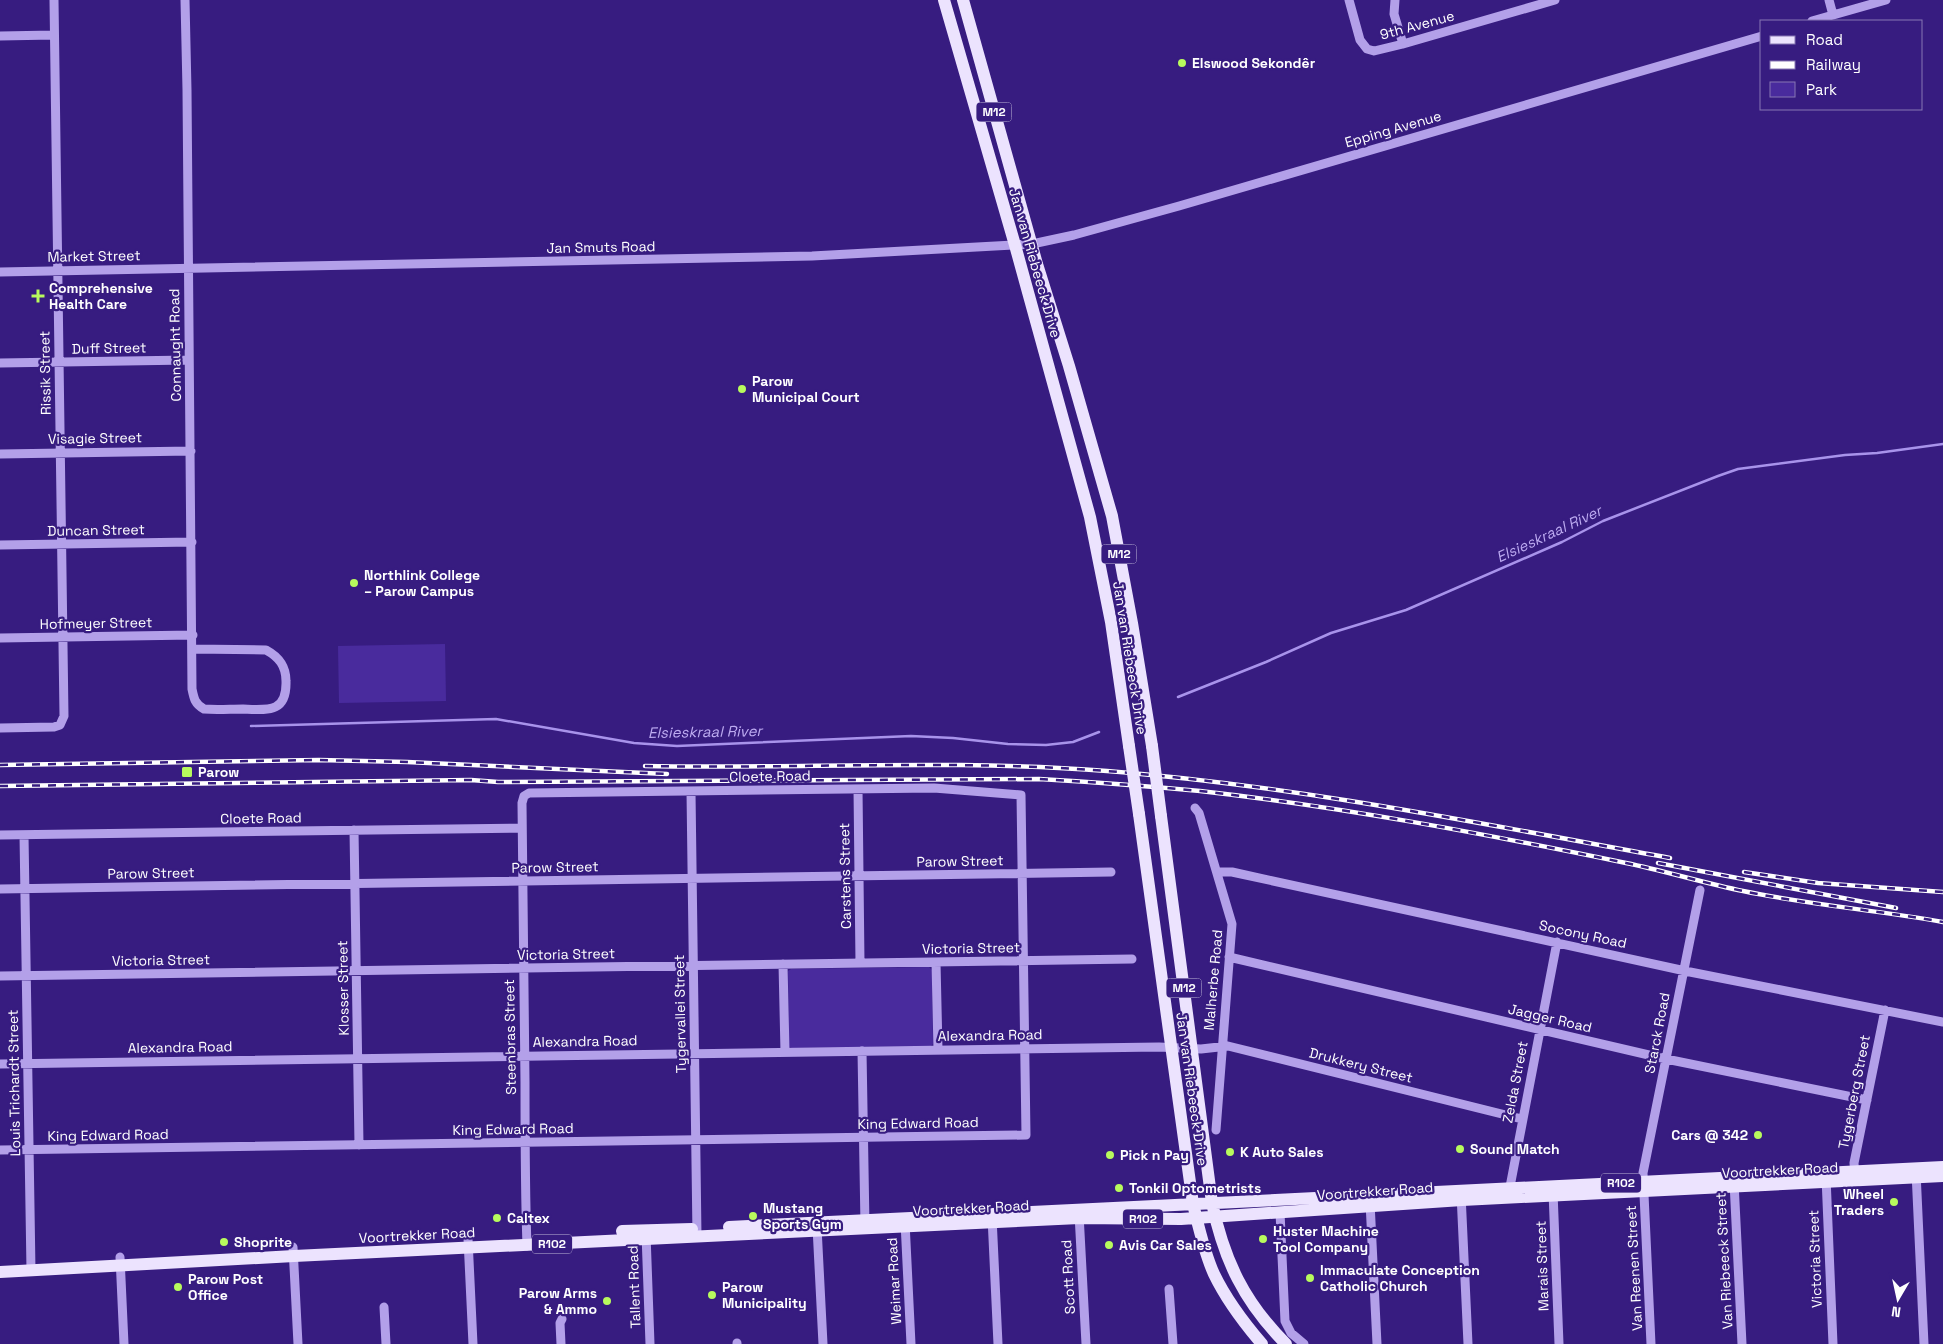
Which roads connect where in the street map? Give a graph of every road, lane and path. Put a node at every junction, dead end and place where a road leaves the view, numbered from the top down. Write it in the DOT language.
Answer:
graph roads {
  1 [pos="54,0"];
  2 [pos="184,0"];
  3 [pos="944,0"];
  4 [pos="963,0"];
  5 [pos="1349,0"];
  6 [pos="1394,0"];
  7 [pos="1555,0"];
  8 [pos="1829,0"];
  9 [pos="1886,0"];
  10 [pos="1833,15"];
  11 [pos="1816,20"];
  12 [pos="54,35"];
  13 [pos="0,36"];
  14 [pos="1760,37"];
  15 [pos="1403,44"];
  16 [pos="1032,244"];
  17 [pos="1015,245"];
  18 [pos="188,268"];
  19 [pos="57,271"];
  20 [pos="0,272"];
  21 [pos="189,360"];
  22 [pos="58,362"];
  23 [pos="0,363"];
  24 [pos="191,451"];
  25 [pos="60,452"];
  26 [pos="0,454"];
  27 [pos="192,542"];
  28 [pos="61,544"];
  29 [pos="0,545"];
  30 [pos="193,636"];
  31 [pos="62,637"];
  32 [pos="0,638"];
  33 [pos="193,649"];
  34 [pos="0,728"];
  35 [pos="858,789"];
  36 [pos="691,792"];
  37 [pos="522,799"];
  38 [pos="1195,808"];
  39 [pos="522,828"];
  40 [pos="354,830"];
  41 [pos="24,835"];
  42 [pos="0,836"];
  43 [pos="1111,872"];
  44 [pos="1217,872"];
  45 [pos="1022,874"];
  46 [pos="859,876"];
  47 [pos="692,878"];
  48 [pos="522,881"];
  49 [pos="356,883"];
  50 [pos="24,888"];
  51 [pos="0,889"];
  52 [pos="1700,890"];
  53 [pos="1557,942"];
  54 [pos="1229,957"];
  55 [pos="1132,959"];
  56 [pos="1023,960"];
  57 [pos="936,962"];
  58 [pos="860,963"];
  59 [pos="783,964"];
  60 [pos="693,966"];
  61 [pos="523,968"];
  62 [pos="1684,970"];
  63 [pos="357,971"];
  64 [pos="0,976"];
  65 [pos="26,976"];
  66 [pos="1884,1010"];
  67 [pos="1943,1022"];
  68 [pos="1540,1030"];
  69 [pos="1222,1046"];
  70 [pos="1171,1047"];
  71 [pos="1192,1048"];
  72 [pos="1024,1049"];
  73 [pos="938,1050"];
  74 [pos="862,1051"];
  75 [pos="785,1052"];
  76 [pos="694,1054"];
  77 [pos="524,1056"];
  78 [pos="357,1058"];
  79 [pos="1666,1059"];
  80 [pos="28,1063"];
  81 [pos="0,1064"];
  82 [pos="1867,1100"];
  83 [pos="1522,1119"];
  84 [pos="1216,1130"];
  85 [pos="863,1138"];
  86 [pos="696,1140"];
  87 [pos="525,1142"];
  88 [pos="358,1145"];
  89 [pos="0,1150"];
  90 [pos="30,1150"];
  91 [pos="1188,1166"];
  92 [pos="1943,1167"];
  93 [pos="1916,1173"];
  94 [pos="1855,1176"];
  95 [pos="1943,1176"];
  96 [pos="1826,1177"];
  97 [pos="1734,1182"];
  98 [pos="1644,1187"];
  99 [pos="1552,1191"];
  100 [pos="1509,1193"];
  101 [pos="1461,1195"];
  102 [pos="1370,1200"];
  103 [pos="1212,1203"];
  104 [pos="1193,1204"];
  105 [pos="1128,1207"];
  106 [pos="1280,1212"];
  107 [pos="1079,1214"];
  108 [pos="1214,1216"];
  109 [pos="1197,1217"];
  110 [pos="992,1218"];
  111 [pos="905,1222"];
  112 [pos="864,1224"];
  113 [pos="817,1226"];
  114 [pos="697,1233"];
  115 [pos="646,1234"];
  116 [pos="527,1241"];
  117 [pos="468,1244"];
  118 [pos="294,1251"];
  119 [pos="120,1262"];
  120 [pos="0,1264"];
  121 [pos="31,1266"];
  122 [pos="0,1272"];
  123 [pos="1169,1289"];
  124 [pos="384,1307"];
  125 [pos="562,1319"];
  126 [pos="124,1344"];
  127 [pos="298,1344"];
  128 [pos="386,1344"];
  129 [pos="473,1344"];
  130 [pos="561,1344"];
  131 [pos="650,1344"];
  132 [pos="823,1344"];
  133 [pos="911,1344"];
  134 [pos="998,1344"];
  135 [pos="1086,1344"];
  136 [pos="1173,1344"];
  137 [pos="1262,1344"];
  138 [pos="1286,1344"];
  139 [pos="1304,1344"];
  140 [pos="1377,1344"];
  141 [pos="1468,1344"];
  142 [pos="1559,1344"];
  143 [pos="1651,1344"];
  144 [pos="1742,1344"];
  145 [pos="1833,1344"];
  146 [pos="1924,1344"];
  1 -- 12 [label="street, Rissik Street"];
  2 -- 18 [label="street, Connaught Road"];
  3 -- 17 [label="main road, Jan van Riebeeck Drive / M12"];
  4 -- 16 [label="main road, Jan van Riebeeck Drive / M12"];
  5 -- 15 [label="street, 9th Avenue"];
  6 -- 15 [label="street"];
  7 -- 15 [label="street, 9th Avenue"];
  8 -- 10 [label="street"];
  9 -- 10 [label="street"];
  10 -- 11 [label="street"];
  12 -- 13 [label="street"];
  12 -- 19 [label="street, Rissik Street"];
  14 -- 16 [label="street, Epping Avenue"];
  16 -- 17 [label="street, Epping Avenue"];
  16 -- 71 [label="main road, Jan van Riebeeck Drive / M12, bridge"];
  17 -- 18 [label="street, Jan Smuts Road"];
  17 -- 70 [label="main road, Jan van Riebeeck Drive / M12, bridge"];
  18 -- 19 [label="street, Market Street"];
  18 -- 21 [label="street, Connaught Road"];
  19 -- 20 [label="street, Market Street"];
  19 -- 22 [label="street, Rissik Street"];
  21 -- 22 [label="street, Duff Street"];
  21 -- 24 [label="street, Connaught Road"];
  22 -- 23 [label="street, Duff Street"];
  22 -- 25 [label="street, Rissik Street"];
  24 -- 25 [label="street, Visagie Street"];
  24 -- 27 [label="street, Connaught Road"];
  25 -- 26 [label="street, Visagie Street"];
  25 -- 28 [label="street, Rissik Street"];
  27 -- 28 [label="street, Duncan Street"];
  27 -- 30 [label="street, Connaught Road"];
  28 -- 29 [label="street, Duncan Street"];
  28 -- 31 [label="street, Rissik Street"];
  30 -- 31 [label="street, Hofmeyer Street"];
  30 -- 33 [label="street, Connaught Road"];
  31 -- 32 [label="street, Hofmeyer Street"];
  31 -- 34 [label="street, Rissik Street"];
  33 -- 33 [label="street, Connaught Road"];
  35 -- 36 [label="street, Cloete Road"];
  35 -- 45 [label="street, Cloete Road"];
  35 -- 46 [label="street, Carstens Street"];
  36 -- 37 [label="street, Cloete Road"];
  36 -- 47 [label="street, Tygervallei Street"];
  37 -- 39 [label="street, Steenbras Street"];
  38 -- 44 [label="street, Malherbe Road"];
  39 -- 40 [label="street, Cloete Road"];
  39 -- 48 [label="street, Steenbras Street"];
  40 -- 41 [label="street, Cloete Road"];
  40 -- 49 [label="street, Klosser Street"];
  41 -- 42 [label="street, Cloete Road"];
  41 -- 50 [label="street, Louis Trichardt Street"];
  43 -- 45 [label="street, Parow Street"];
  44 -- 53 [label="street, Socony Road"];
  44 -- 54 [label="street, Malherbe Road"];
  45 -- 46 [label="street, Parow Street"];
  45 -- 56 [label="street"];
  46 -- 47 [label="street, Parow Street"];
  46 -- 58 [label="street, Carstens Street"];
  47 -- 48 [label="street, Parow Street"];
  47 -- 60 [label="street, Tygervallei Street"];
  48 -- 49 [label="street, Parow Street"];
  48 -- 61 [label="street, Steenbras Street"];
  49 -- 50 [label="street, Parow Street"];
  49 -- 63 [label="street, Klosser Street"];
  50 -- 51 [label="street, Parow Street"];
  50 -- 65 [label="street, Louis Trichardt Street"];
  52 -- 62 [label="street, Starck Road"];
  53 -- 62 [label="street, Socony Road"];
  53 -- 68 [label="street, Zelda Street"];
  54 -- 68 [label="street, Jagger Road"];
  54 -- 69 [label="street, Malherbe Road"];
  55 -- 56 [label="street, Victoria Street"];
  56 -- 57 [label="street, Victoria Street"];
  56 -- 72 [label="street"];
  57 -- 58 [label="street, Victoria Street"];
  57 -- 73 [label="street"];
  58 -- 59 [label="street, Victoria Street"];
  59 -- 60 [label="street, Victoria Street"];
  59 -- 75 [label="street"];
  60 -- 61 [label="street, Victoria Street"];
  60 -- 76 [label="street, Tygervallei Street"];
  61 -- 63 [label="street, Victoria Street"];
  61 -- 77 [label="street, Steenbras Street"];
  62 -- 66 [label="street, Socony Road"];
  62 -- 79 [label="street, Starck Road"];
  63 -- 65 [label="street, Victoria Street"];
  63 -- 78 [label="street, Klosser Street"];
  64 -- 65 [label="street, Victoria Street"];
  65 -- 80 [label="street, Louis Trichardt Street"];
  66 -- 67 [label="street, Socony Road"];
  66 -- 82 [label="street, Tygerberg Street"];
  68 -- 79 [label="street, Jagger Road"];
  68 -- 83 [label="street, Zelda Street"];
  69 -- 71 [label="street, Drukkery Street"];
  69 -- 83 [label="street, Drukkery Street"];
  69 -- 84 [label="street, Malherbe Road"];
  70 -- 71 [label="street, Alexandra Road"];
  70 -- 72 [label="street, Alexandra Road"];
  70 -- 91 [label="main road, Jan van Riebeeck Drive / M12"];
  71 -- 103 [label="main road, Jan van Riebeeck Drive / M12"];
  72 -- 73 [label="street, Alexandra Road"];
  72 -- 85 [label="street, King Edward Road"];
  73 -- 74 [label="street, Alexandra Road"];
  74 -- 75 [label="street, Alexandra Road"];
  74 -- 85 [label="street"];
  75 -- 76 [label="street, Alexandra Road"];
  76 -- 77 [label="street, Alexandra Road"];
  76 -- 86 [label="street, Tygervallei Street"];
  77 -- 78 [label="street, Alexandra Road"];
  77 -- 87 [label="street, Steenbras Street"];
  78 -- 80 [label="street, Alexandra Road"];
  78 -- 88 [label="street, Klosser Street"];
  79 -- 82 [label="street, Jagger Road"];
  79 -- 98 [label="street, Starck Road"];
  80 -- 81 [label="street, Alexandra Road"];
  80 -- 90 [label="street, Louis Trichardt Street"];
  82 -- 94 [label="street, Tygerberg Street"];
  83 -- 100 [label="street, Zelda Street"];
  85 -- 86 [label="street, King Edward Road"];
  85 -- 112 [label="street"];
  86 -- 87 [label="street, King Edward Road"];
  86 -- 114 [label="street, Tygervallei Street"];
  87 -- 88 [label="street, King Edward Road"];
  87 -- 116 [label="street, Steenbras Street"];
  88 -- 90 [label="street, King Edward Road"];
  89 -- 90 [label="street, King Edward Road"];
  90 -- 121 [label="street, Louis Trichardt Street"];
  91 -- 104 [label="main road, Jan van Riebeeck Drive / M12"];
  91 -- 105 [label="main road"];
  92 -- 93 [label="main road, Voortrekker Road / R102"];
  93 -- 94 [label="main road, Voortrekker Road / R102"];
  93 -- 95 [label="main road, Voortrekker Road / R102"];
  93 -- 146 [label="street"];
  94 -- 96 [label="main road, Voortrekker Road / R102"];
  96 -- 97 [label="main road, Voortrekker Road / R102"];
  96 -- 145 [label="street, Victoria Street"];
  97 -- 98 [label="main road, Voortrekker Road / R102"];
  97 -- 144 [label="street, Van Riebeeck Street"];
  98 -- 99 [label="main road, Voortrekker Road / R102"];
  98 -- 143 [label="street, Van Reenen Street"];
  99 -- 100 [label="main road, Voortrekker Road / R102"];
  99 -- 142 [label="street, Marais Street"];
  100 -- 101 [label="main road, Voortrekker Road / R102"];
  101 -- 102 [label="main road, Voortrekker Road / R102"];
  101 -- 141 [label="street"];
  102 -- 103 [label="main road, Voortrekker Road / R102"];
  102 -- 106 [label="main road, Voortrekker Road / R102"];
  102 -- 140 [label="street"];
  103 -- 104 [label="main road, Voortrekker Road / R102"];
  103 -- 108 [label="main road, Jan van Riebeeck Drive / M12"];
  104 -- 105 [label="main road, Voortrekker Road / R102"];
  104 -- 109 [label="main road, Jan van Riebeeck Drive / M12"];
  105 -- 107 [label="main road, Voortrekker Road / R102"];
  106 -- 108 [label="main road, Voortrekker Road / R102"];
  106 -- 139 [label="street"];
  107 -- 109 [label="main road, Voortrekker Road / R102"];
  107 -- 110 [label="main road, Voortrekker Road / R102"];
  107 -- 135 [label="street, Scott Road"];
  108 -- 109 [label="main road, Voortrekker Road / R102"];
  108 -- 138 [label="main road, M12"];
  109 -- 137 [label="main road, M12"];
  110 -- 111 [label="main road, Voortrekker Road / R102"];
  110 -- 134 [label="street"];
  111 -- 112 [label="main road, Voortrekker Road / R102"];
  111 -- 133 [label="street, Weimar Road"];
  112 -- 113 [label="main road, Voortrekker Road / R102"];
  113 -- 114 [label="main road, Voortrekker Road / R102"];
  113 -- 132 [label="street"];
  114 -- 115 [label="main road, Voortrekker Road / R102"];
  115 -- 116 [label="main road, Voortrekker Road / R102"];
  115 -- 131 [label="street, Tallent Road"];
  116 -- 117 [label="main road, Voortrekker Road / R102"];
  117 -- 118 [label="main road, Voortrekker Road / R102"];
  117 -- 129 [label="street"];
  118 -- 119 [label="main road, Voortrekker Road / R102"];
  118 -- 127 [label="street"];
  119 -- 121 [label="main road, Voortrekker Road / R102"];
  119 -- 126 [label="street"];
  120 -- 121 [label="main road, Voortrekker Road / R102"];
  121 -- 122 [label="main road, Voortrekker Road / R102"];
  123 -- 136 [label="street"];
  124 -- 128 [label="street"];
  125 -- 130 [label="street"];
}
